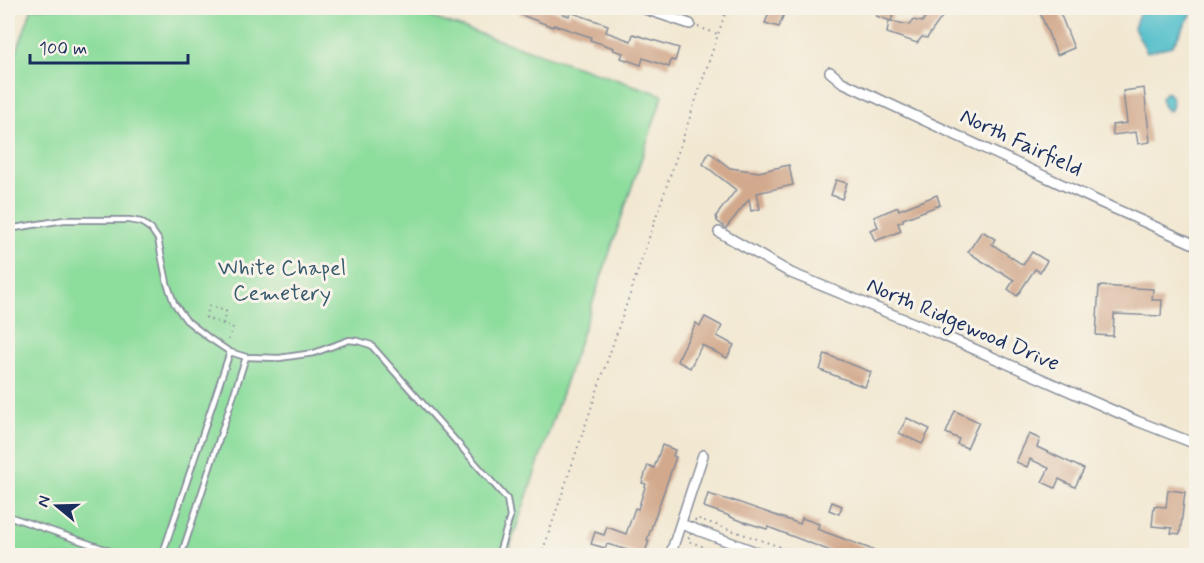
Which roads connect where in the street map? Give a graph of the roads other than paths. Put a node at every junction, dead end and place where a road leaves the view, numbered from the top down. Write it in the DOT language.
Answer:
graph roads {
  1 [pos="642,8"];
  2 [pos="690,24"];
  3 [pos="830,72"];
  4 [pos="8,230"];
  5 [pos="719,232"];
  6 [pos="1197,244"];
  7 [pos="228,350"];
  8 [pos="246,357"];
  9 [pos="1197,444"];
  10 [pos="703,455"];
  11 [pos="8,516"];
  12 [pos="681,524"];
  13 [pos="125,555"];
  14 [pos="162,555"];
  15 [pos="181,555"];
  16 [pos="498,555"];
  17 [pos="670,555"];
  18 [pos="767,555"];
  1 -- 2 [label="street"];
  3 -- 6 [label="street, North Fairfield"];
  4 -- 7 [label="lane"];
  5 -- 9 [label="street, North Ridgewood Drive"];
  7 -- 8 [label="lane"];
  7 -- 14 [label="lane"];
  8 -- 15 [label="lane"];
  8 -- 16 [label="lane"];
  10 -- 12 [label="street"];
  11 -- 13 [label="lane"];
  12 -- 17 [label="street"];
  12 -- 18 [label="street"];
}
